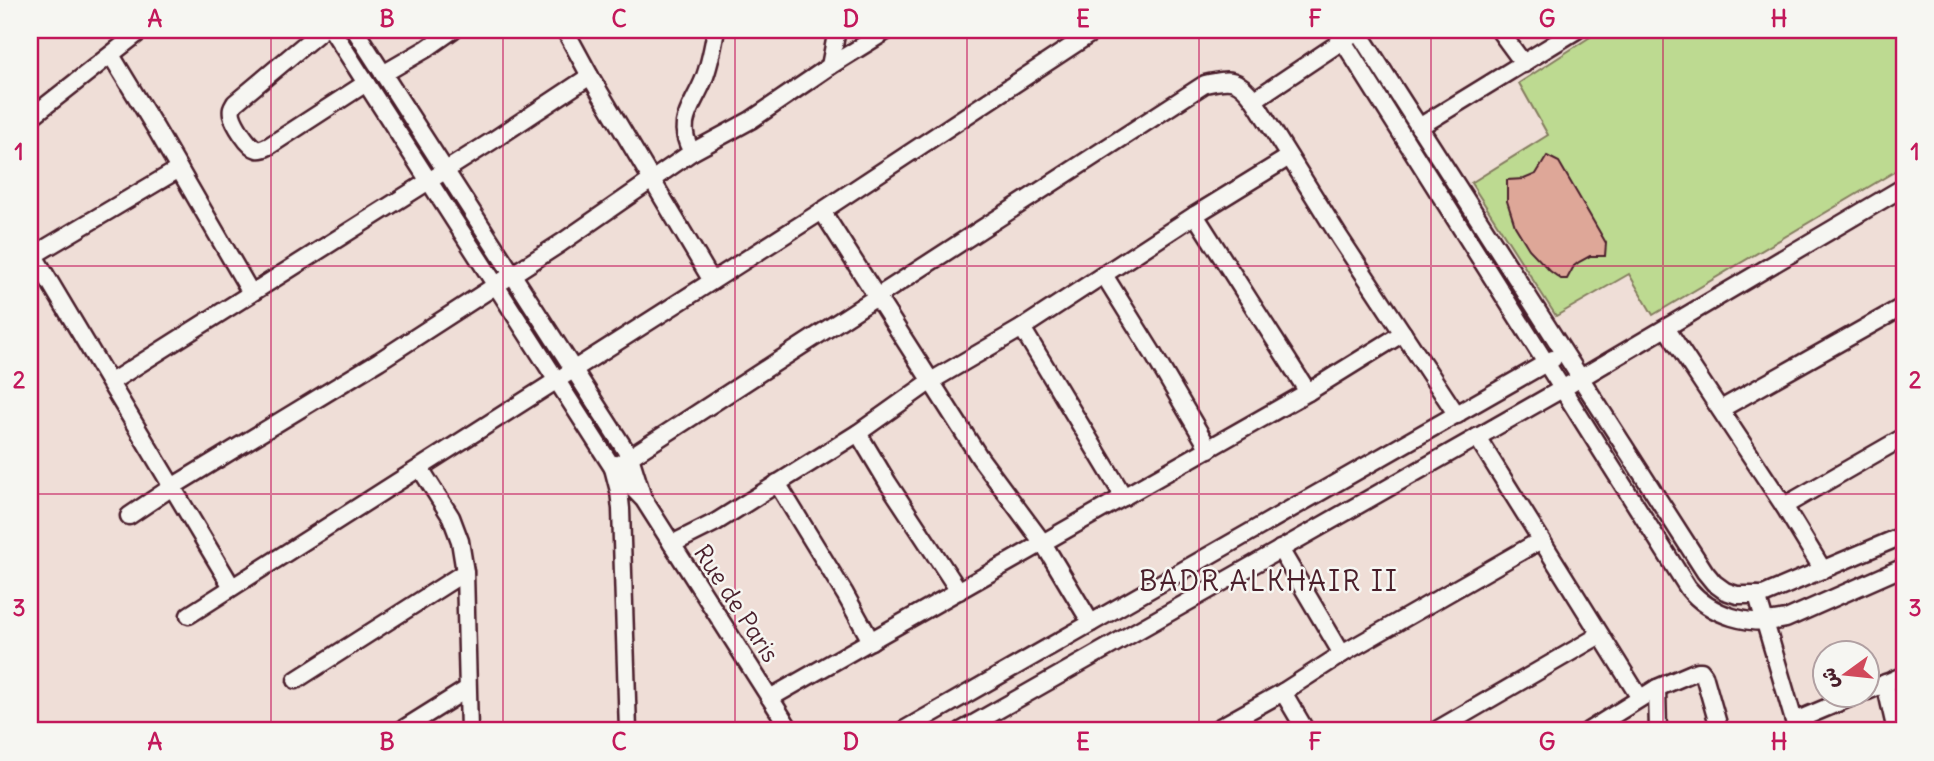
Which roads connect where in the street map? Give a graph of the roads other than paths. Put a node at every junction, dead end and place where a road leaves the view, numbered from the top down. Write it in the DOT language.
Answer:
graph roads {
  1 [pos="142,30"];
  2 [pos="322,30"];
  3 [pos="332,30"];
  4 [pos="355,30"];
  5 [pos="453,30"];
  6 [pos="716,30"];
  7 [pos="837,30"];
  8 [pos="888,30"];
  9 [pos="1096,30"];
  10 [pos="1358,30"];
  11 [pos="1499,30"];
  12 [pos="1577,30"];
  13 [pos="573,33"];
  14 [pos="1339,35"];
  15 [pos="111,55"];
  16 [pos="1524,64"];
  17 [pos="830,66"];
  18 [pos="383,74"];
  19 [pos="590,76"];
  20 [pos="366,83"];
  21 [pos="1254,100"];
  22 [pos="30,118"];
  23 [pos="1419,127"];
  24 [pos="692,152"];
  25 [pos="1289,157"];
  26 [pos="179,169"];
  27 [pos="445,169"];
  28 [pos="429,180"];
  29 [pos="652,181"];
  30 [pos="1904,187"];
  31 [pos="822,211"];
  32 [pos="1195,215"];
  33 [pos="32,252"];
  34 [pos="512,274"];
  35 [pos="1104,275"];
  36 [pos="712,281"];
  37 [pos="496,285"];
  38 [pos="251,293"];
  39 [pos="877,297"];
  40 [pos="1904,306"];
  41 [pos="1022,328"];
  42 [pos="1666,328"];
  43 [pos="1403,333"];
  44 [pos="1564,353"];
  45 [pos="1546,363"];
  46 [pos="573,369"];
  47 [pos="1580,378"];
  48 [pos="556,380"];
  49 [pos="932,381"];
  50 [pos="111,382"];
  51 [pos="1562,389"];
  52 [pos="1308,392"];
  53 [pos="1721,409"];
  54 [pos="1457,415"];
  55 [pos="858,433"];
  56 [pos="1477,437"];
  57 [pos="1904,437"];
  58 [pos="1209,449"];
  59 [pos="629,457"];
  60 [pos="420,468"];
  61 [pos="613,468"];
  62 [pos="777,483"];
  63 [pos="172,487"];
  64 [pos="1124,497"];
  65 [pos="644,500"];
  66 [pos="1784,506"];
  67 [pos="129,516"];
  68 [pos="1904,535"];
  69 [pos="1541,540"];
  70 [pos="1043,543"];
  71 [pos="672,544"];
  72 [pos="1280,549"];
  73 [pos="1904,567"];
  74 [pos="1823,570"];
  75 [pos="465,572"];
  76 [pos="232,587"];
  77 [pos="959,591"];
  78 [pos="1757,595"];
  79 [pos="189,615"];
  80 [pos="1765,621"];
  81 [pos="1091,623"];
  82 [pos="1600,635"];
  83 [pos="871,641"];
  84 [pos="1342,654"];
  85 [pos="1904,675"];
  86 [pos="296,680"];
  87 [pos="1885,683"];
  88 [pos="1882,684"];
  89 [pos="1657,688"];
  90 [pos="467,689"];
  91 [pos="1283,692"];
  92 [pos="770,698"];
  93 [pos="1640,698"];
  94 [pos="1833,708"];
  95 [pos="1796,726"];
  96 [pos="400,731"];
  97 [pos="469,731"];
  98 [pos="628,731"];
  99 [pos="791,731"];
  100 [pos="902,731"];
  101 [pos="961,731"];
  102 [pos="1213,731"];
  103 [pos="1306,731"];
  104 [pos="1435,731"];
  105 [pos="1588,731"];
  106 [pos="1658,731"];
  107 [pos="1720,731"];
  108 [pos="1896,731"];
  1 -- 15 [label="street"];
  2 -- 20 [label="street"];
  3 -- 20 [label="street"];
  4 -- 18 [label="street"];
  5 -- 18 [label="street"];
  6 -- 24 [label="street"];
  7 -- 17 [label="street"];
  8 -- 17 [label="street"];
  9 -- 31 [label="street"];
  10 -- 14 [label="street"];
  10 -- 23 [label="street"];
  11 -- 16 [label="street"];
  12 -- 16 [label="street"];
  13 -- 19 [label="street"];
  14 -- 21 [label="street"];
  14 -- 45 [label="street"];
  15 -- 22 [label="street"];
  15 -- 26 [label="street"];
  16 -- 23 [label="street"];
  17 -- 24 [label="street"];
  18 -- 27 [label="street"];
  19 -- 27 [label="street"];
  19 -- 29 [label="street"];
  20 -- 28 [label="street"];
  21 -- 25 [label="street"];
  21 -- 39 [label="street"];
  23 -- 44 [label="street"];
  24 -- 29 [label="street"];
  25 -- 32 [label="street"];
  25 -- 43 [label="street"];
  26 -- 33 [label="street"];
  26 -- 38 [label="street"];
  27 -- 28 [label="street"];
  27 -- 34 [label="street"];
  28 -- 37 [label="street"];
  28 -- 38 [label="street"];
  29 -- 34 [label="street"];
  29 -- 36 [label="street"];
  30 -- 42 [label="street"];
  31 -- 36 [label="street"];
  31 -- 39 [label="street"];
  32 -- 35 [label="street"];
  32 -- 52 [label="street"];
  33 -- 50 [label="street"];
  34 -- 37 [label="street"];
  34 -- 46 [label="street"];
  35 -- 41 [label="street"];
  35 -- 58 [label="street"];
  36 -- 46 [label="street"];
  37 -- 48 [label="street"];
  37 -- 63 [label="street"];
  38 -- 50 [label="street"];
  39 -- 49 [label="street"];
  39 -- 59 [label="street"];
  40 -- 53 [label="street"];
  41 -- 49 [label="street"];
  41 -- 64 [label="street"];
  42 -- 47 [label="street"];
  42 -- 53 [label="street"];
  43 -- 52 [label="street"];
  43 -- 54 [label="street"];
  44 -- 45 [label="street"];
  44 -- 47 [label="street"];
  45 -- 51 [label="street"];
  45 -- 54 [label="street"];
  46 -- 48 [label="street"];
  46 -- 59 [label="street"];
  47 -- 51 [label="street"];
  47 -- 78 [label="street"];
  48 -- 60 [label="street"];
  48 -- 61 [label="street"];
  49 -- 55 [label="street"];
  49 -- 70 [label="street"];
  50 -- 63 [label="street"];
  51 -- 56 [label="street"];
  51 -- 80 [label="street"];
  52 -- 58 [label="street"];
  53 -- 66 [label="street"];
  54 -- 81 [label="street"];
  55 -- 62 [label="street"];
  55 -- 77 [label="street"];
  56 -- 69 [label="street"];
  56 -- 72 [label="street"];
  57 -- 66 [label="street"];
  58 -- 64 [label="street"];
  59 -- 61 [label="street"];
  59 -- 65 [label="street"];
  60 -- 75 [label="street"];
  60 -- 76 [label="street"];
  61 -- 65 [label="street"];
  61 -- 98 [label="street"];
  62 -- 71 [label="street"];
  62 -- 83 [label="street"];
  63 -- 67 [label="street"];
  63 -- 76 [label="street"];
  64 -- 70 [label="street"];
  65 -- 71 [label="street, Rue de Paris"];
  66 -- 74 [label="street"];
  68 -- 74 [label="street"];
  69 -- 82 [label="street"];
  69 -- 84 [label="street"];
  70 -- 77 [label="street"];
  70 -- 81 [label="street"];
  71 -- 92 [label="street, Rue de Paris"];
  72 -- 84 [label="street"];
  72 -- 101 [label="street"];
  73 -- 80 [label="street"];
  74 -- 78 [label="street"];
  75 -- 86 [label="street"];
  75 -- 90 [label="street"];
  76 -- 79 [label="street"];
  77 -- 83 [label="street"];
  78 -- 80 [label="street"];
  80 -- 95 [label="street"];
  81 -- 100 [label="street"];
  82 -- 93 [label="street"];
  82 -- 104 [label="street"];
  83 -- 92 [label="street"];
  84 -- 91 [label="street"];
  85 -- 87 [label="street"];
  87 -- 88 [label="street"];
  87 -- 108 [label="street"];
  89 -- 93 [label="street"];
  89 -- 106 [label="street"];
  89 -- 107 [label="street"];
  90 -- 96 [label="street"];
  90 -- 97 [label="street"];
  91 -- 102 [label="street"];
  91 -- 103 [label="street"];
  92 -- 99 [label="street, Rue de Paris"];
  93 -- 105 [label="street"];
  94 -- 95 [label="street"];
}
